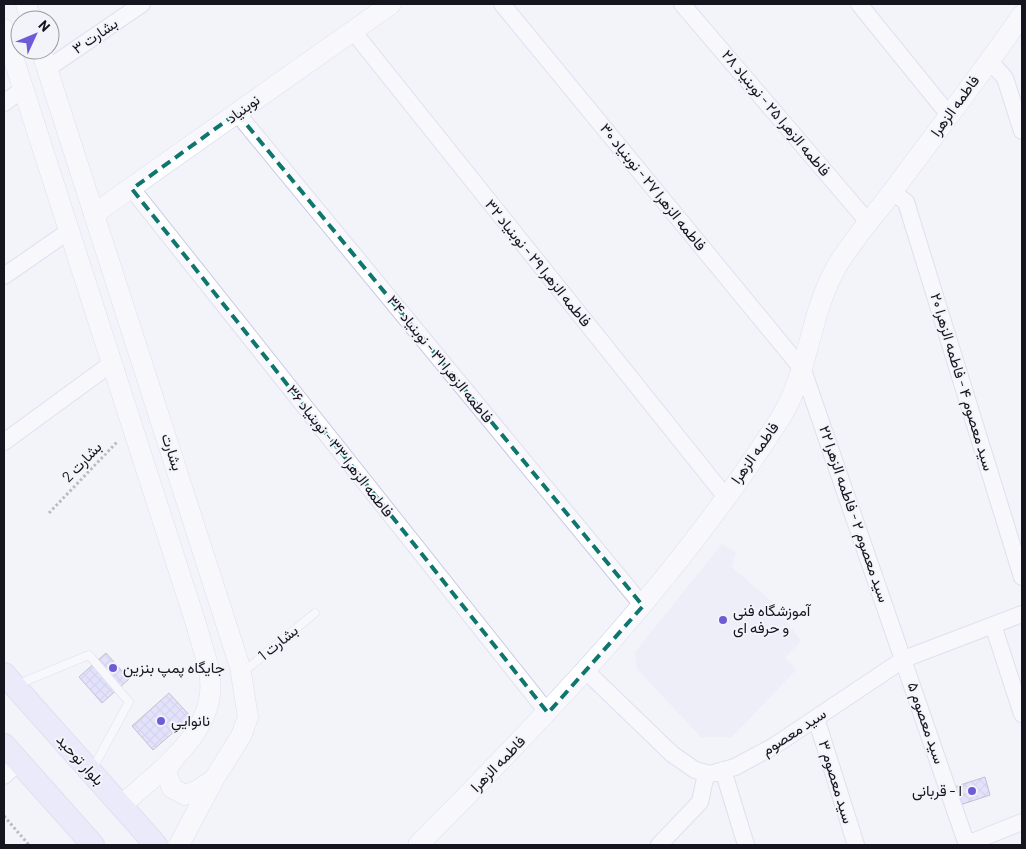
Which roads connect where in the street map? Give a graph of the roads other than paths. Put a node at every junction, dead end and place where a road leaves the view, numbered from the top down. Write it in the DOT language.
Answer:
graph roads {
  1 [pos="142,4"];
  2 [pos="391,4"];
  3 [pos="502,4"];
  4 [pos="682,4"];
  5 [pos="859,4"];
  6 [pos="1022,15"];
  7 [pos="4,28"];
  8 [pos="352,30"];
  9 [pos="44,60"];
  10 [pos="989,60"];
  11 [pos="47,69"];
  12 [pos="23,89"];
  13 [pos="4,103"];
  14 [pos="238,113"];
  15 [pos="949,115"];
  16 [pos="1022,131"];
  17 [pos="132,189"];
  18 [pos="892,192"];
  19 [pos="94,214"];
  20 [pos="869,223"];
  21 [pos="69,231"];
  22 [pos="4,276"];
  23 [pos="112,363"];
  24 [pos="803,370"];
  25 [pos="4,442"];
  26 [pos="725,496"];
  27 [pos="1022,578"];
  28 [pos="642,606"];
  29 [pos="315,613"];
  30 [pos="1022,614"];
  31 [pos="993,625"];
  32 [pos="904,659"];
  33 [pos="586,671"];
  34 [pos="241,674"];
  35 [pos="9,680"];
  36 [pos="548,713"];
  37 [pos="1022,714"];
  38 [pos="816,718"];
  39 [pos="4,746"];
  40 [pos="177,754"];
  41 [pos="11,769"];
  42 [pos="723,770"];
  43 [pos="90,772"];
  44 [pos="706,774"];
  45 [pos="214,779"];
  46 [pos="121,806"];
  47 [pos="1022,822"];
  48 [pos="967,844"];
  49 [pos="93,845"];
  50 [pos="156,845"];
  51 [pos="179,845"];
  52 [pos="418,845"];
  53 [pos="659,845"];
  54 [pos="746,845"];
  55 [pos="856,845"];
  1 -- 11 [label="street, بشارت ۳"];
  2 -- 8 [label="street, نوبنیاد"];
  3 -- 24 [label="street, فاطمه الزهرا ۲۷ - نوبنیاد ۳۰"];
  4 -- 20 [label="street, فاطمه الزهرا ۲۵ - نوبنیاد ۲۸"];
  5 -- 15 [label="street"];
  6 -- 10 [label="street, فاطمه الزهرا"];
  7 -- 12 [label="street, بشارت"];
  8 -- 14 [label="street, نوبنیاد"];
  8 -- 26 [label="street, فاطمه الزهرا ۲۹ - نوبنیاد ۳۲"];
  9 -- 11 [label="street, بشارت"];
  10 -- 15 [label="street, فاطمه الزهرا"];
  10 -- 16 [label="street"];
  11 -- 19 [label="street, بشارت"];
  12 -- 13 [label="street"];
  12 -- 21 [label="street, بشارت"];
  14 -- 17 [label="street, نوبنیاد"];
  14 -- 28 [label="street, فاطمه الزهرا ۳۱ - نوبنیاد ۳۴"];
  15 -- 18 [label="street, فاطمه الزهرا"];
  17 -- 19 [label="street, نوبنیاد"];
  17 -- 36 [label="street, فاطمه الزهرا ۳۳ - نوبنیاد ۳۶"];
  18 -- 20 [label="street, فاطمه الزهرا"];
  18 -- 27 [label="street, سید معصوم ۴ - فاطمه الزهرا ۲۰"];
  19 -- 34 [label="street, بشارت"];
  20 -- 24 [label="street, فاطمه الزهرا"];
  21 -- 22 [label="street"];
  21 -- 23 [label="street, بشارت"];
  23 -- 25 [label="street"];
  23 -- 40 [label="street, بشارت"];
  24 -- 26 [label="street, فاطمه الزهرا"];
  24 -- 32 [label="street, سید معصوم ۲ - فاطمه الزهرا ۲۲"];
  26 -- 28 [label="street, فاطمه الزهرا"];
  28 -- 33 [label="street, فاطمه الزهرا"];
  29 -- 34 [label="lane, بشارت 1"];
  30 -- 31 [label="street, سید معصوم"];
  31 -- 32 [label="street, سید معصوم"];
  31 -- 37 [label="street"];
  32 -- 38 [label="street, سید معصوم"];
  32 -- 48 [label="street, سید معصوم ۵"];
  33 -- 36 [label="street, فاطمه الزهرا"];
  33 -- 44 [label="street"];
  34 -- 45 [label="street, بشارت"];
  35 -- 43 [label="main road, بلوار توحید"];
  35 -- 43 [label="lane"];
  36 -- 52 [label="street, فاطمه الزهرا"];
  38 -- 42 [label="street, سید معصوم"];
  38 -- 55 [label="street, سید معصوم ۳"];
  39 -- 41 [label="main road"];
  40 -- 45 [label="street"];
  40 -- 46 [label="street, بشارت"];
  41 -- 49 [label="main road"];
  42 -- 44 [label="street, سید معصوم"];
  42 -- 54 [label="street"];
  43 -- 46 [label="main road, بلوار توحید"];
  44 -- 53 [label="street"];
  45 -- 51 [label="street, بشارت"];
  46 -- 50 [label="main road, بلوار توحید"];
  47 -- 48 [label="street"];
}
